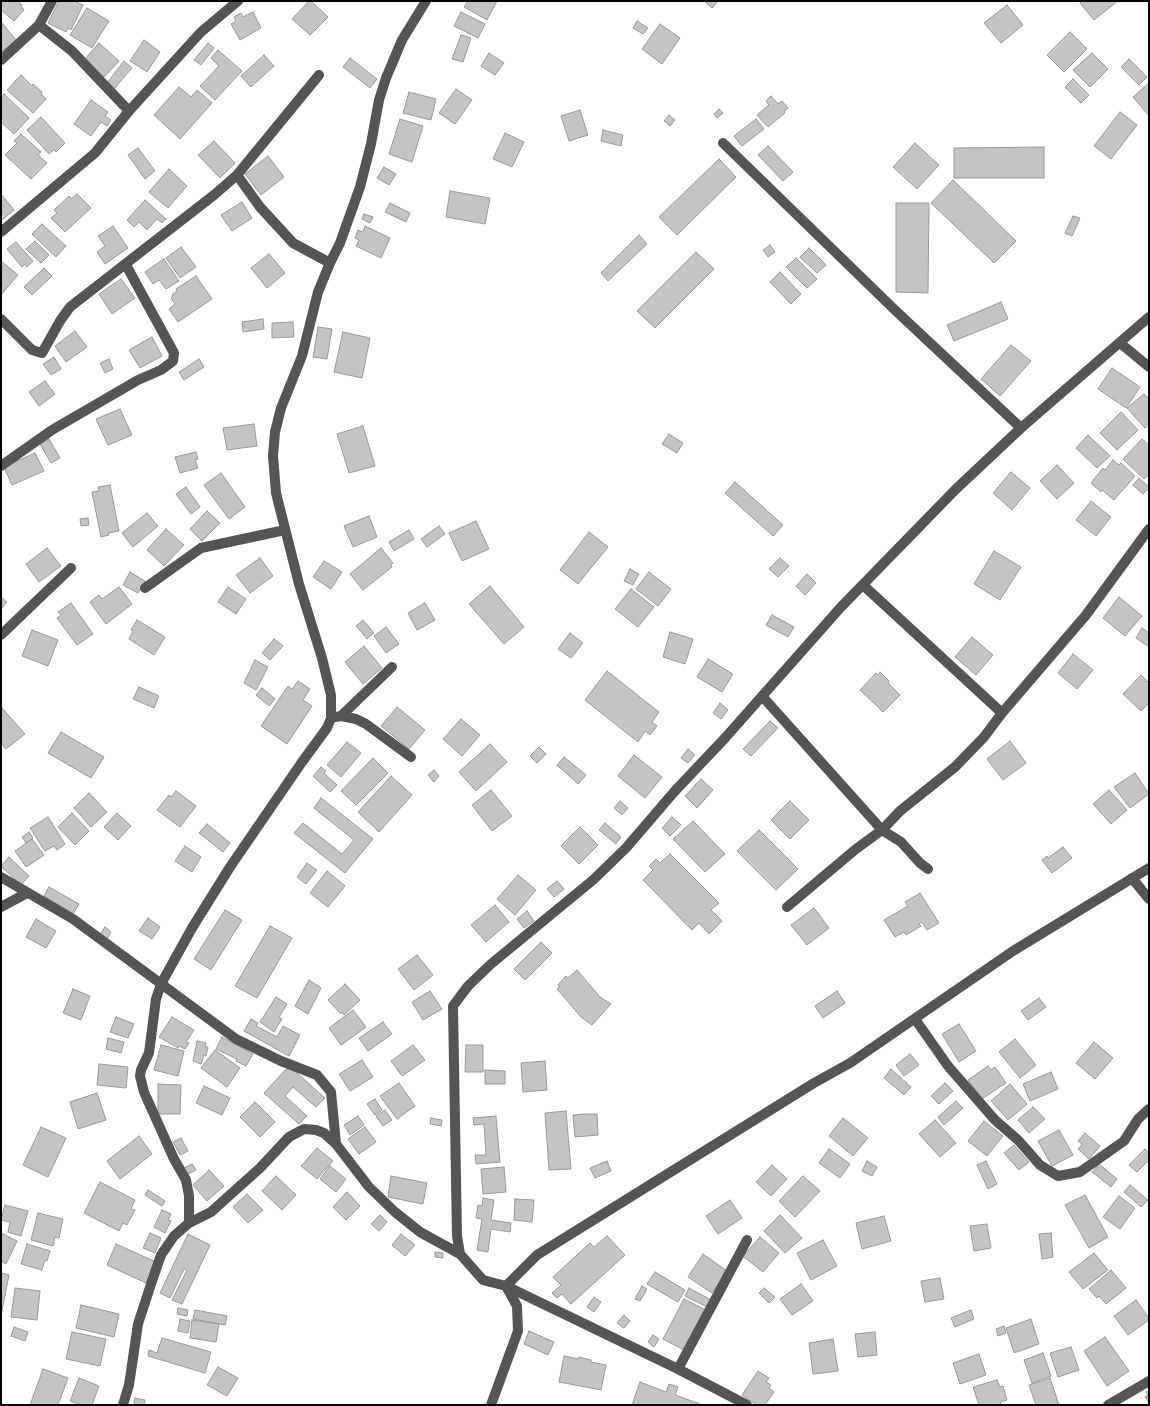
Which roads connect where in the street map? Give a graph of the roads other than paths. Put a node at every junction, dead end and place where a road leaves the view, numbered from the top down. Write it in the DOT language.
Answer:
graph roads {
  1 [pos="52,1"];
  2 [pos="238,1"];
  3 [pos="426,1"];
  4 [pos="39,25"];
  5 [pos="1,60"];
  6 [pos="319,75"];
  7 [pos="129,111"];
  8 [pos="723,143"];
  9 [pos="237,175"];
  10 [pos="1,232"];
  11 [pos="330,263"];
  12 [pos="126,265"];
  13 [pos="1149,317"];
  14 [pos="1,319"];
  15 [pos="1120,343"];
  16 [pos="1149,368"];
  17 [pos="1021,428"];
  18 [pos="1,466"];
  19 [pos="1149,529"];
  20 [pos="285,530"];
  21 [pos="71,568"];
  22 [pos="863,585"];
  23 [pos="145,588"];
  24 [pos="1,635"];
  25 [pos="392,667"];
  26 [pos="762,696"];
  27 [pos="1002,713"];
  28 [pos="336,717"];
  29 [pos="411,757"];
  30 [pos="882,830"];
  31 [pos="1149,868"];
  32 [pos="928,869"];
  33 [pos="1,877"];
  34 [pos="1132,878"];
  35 [pos="28,893"];
  36 [pos="1149,899"];
  37 [pos="1,907"];
  38 [pos="787,907"];
  39 [pos="161,984"];
  40 [pos="915,1018"];
  41 [pos="1149,1109"];
  42 [pos="336,1144"];
  43 [pos="189,1223"];
  44 [pos="746,1240"];
  45 [pos="460,1254"];
  46 [pos="506,1286"];
  47 [pos="678,1369"];
  48 [pos="1149,1381"];
  49 [pos="123,1405"];
  50 [pos="491,1405"];
  51 [pos="747,1405"];
  52 [pos="1108,1405"];
  1 -- 4 [label="street"];
  2 -- 7 [label="street"];
  3 -- 11 [label="street"];
  4 -- 5 [label="street"];
  4 -- 7 [label="street"];
  6 -- 9 [label="street"];
  7 -- 10 [label="street"];
  8 -- 17 [label="street"];
  9 -- 11 [label="street"];
  9 -- 12 [label="street"];
  11 -- 20 [label="street"];
  12 -- 14 [label="street"];
  12 -- 18 [label="street"];
  13 -- 15 [label="street"];
  15 -- 16 [label="street"];
  15 -- 17 [label="street"];
  17 -- 22 [label="street"];
  19 -- 27 [label="street"];
  20 -- 23 [label="street"];
  20 -- 28 [label="street"];
  21 -- 24 [label="street"];
  22 -- 26 [label="street"];
  22 -- 27 [label="street"];
  25 -- 28 [label="street"];
  26 -- 30 [label="street"];
  26 -- 45 [label="street"];
  27 -- 30 [label="street"];
  28 -- 29 [label="street"];
  28 -- 39 [label="street"];
  30 -- 32 [label="street"];
  30 -- 38 [label="street"];
  31 -- 34 [label="street"];
  33 -- 35 [label="street"];
  34 -- 36 [label="street"];
  34 -- 40 [label="street"];
  35 -- 37 [label="street"];
  35 -- 39 [label="street"];
  39 -- 42 [label="street"];
  39 -- 43 [label="street"];
  40 -- 41 [label="street"];
  40 -- 46 [label="street"];
  42 -- 43 [label="street"];
  42 -- 45 [label="street"];
  43 -- 49 [label="street"];
  44 -- 47 [label="street"];
  45 -- 46 [label="street"];
  46 -- 47 [label="street"];
  46 -- 50 [label="street"];
  47 -- 51 [label="street"];
  48 -- 52 [label="street"];
}
